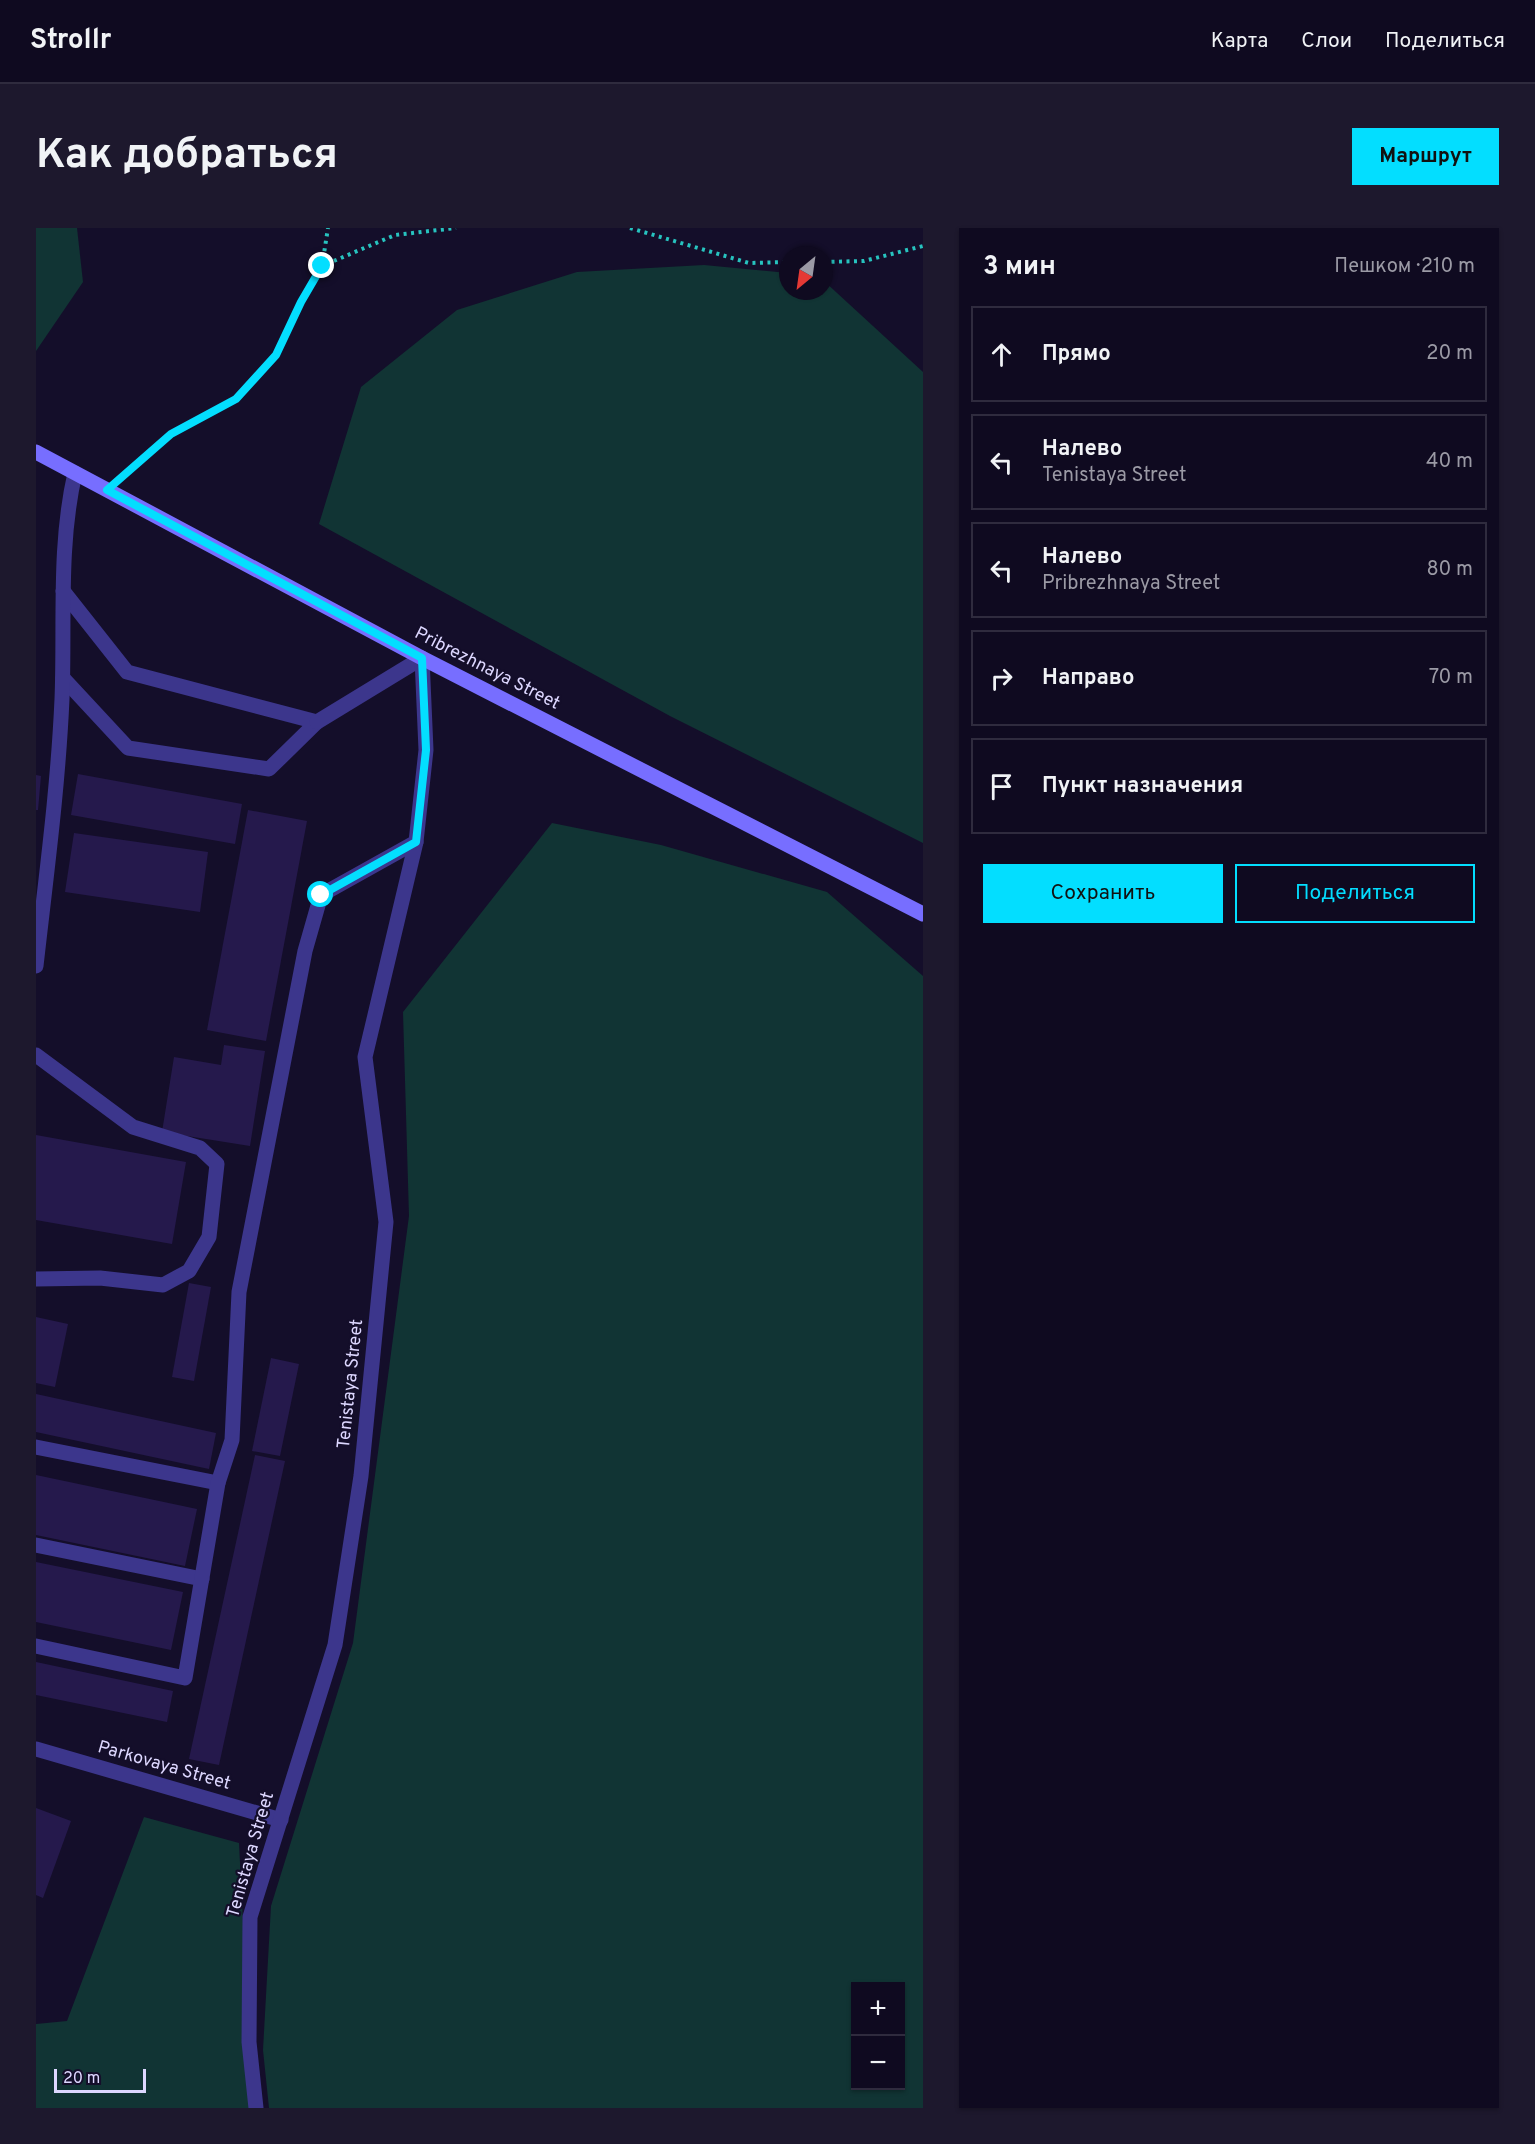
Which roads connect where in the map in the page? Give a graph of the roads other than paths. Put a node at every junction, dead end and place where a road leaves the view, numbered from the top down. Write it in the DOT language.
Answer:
graph roads {
  1 [pos="36,452"];
  2 [pos="75,473"];
  3 [pos="63,591"];
  4 [pos="422,658"];
  5 [pos="63,678"];
  6 [pos="317,722"];
  7 [pos="416,842"];
  8 [pos="923,914"];
  9 [pos="36,966"];
  10 [pos="36,1055"];
  11 [pos="36,1279"];
  12 [pos="36,1448"];
  13 [pos="218,1483"];
  14 [pos="36,1545"];
  15 [pos="202,1580"];
  16 [pos="36,1646"];
  17 [pos="36,1749"];
  18 [pos="281,1820"];
  19 [pos="256,2108"];
  1 -- 2 [label="street, Pribrezhnaya Street"];
  2 -- 3 [label="street"];
  2 -- 4 [label="street, Pribrezhnaya Street"];
  3 -- 5 [label="street"];
  3 -- 6 [label="street"];
  4 -- 6 [label="street"];
  4 -- 7 [label="street, Tenistaya Street"];
  4 -- 8 [label="street, Pribrezhnaya Street"];
  5 -- 6 [label="street"];
  5 -- 9 [label="street"];
  7 -- 13 [label="street"];
  7 -- 18 [label="street, Tenistaya Street"];
  10 -- 11 [label="street"];
  12 -- 13 [label="street"];
  13 -- 15 [label="street"];
  14 -- 15 [label="street"];
  15 -- 16 [label="street"];
  17 -- 18 [label="street, Parkovaya Street"];
  18 -- 19 [label="street, Tenistaya Street"];
}
